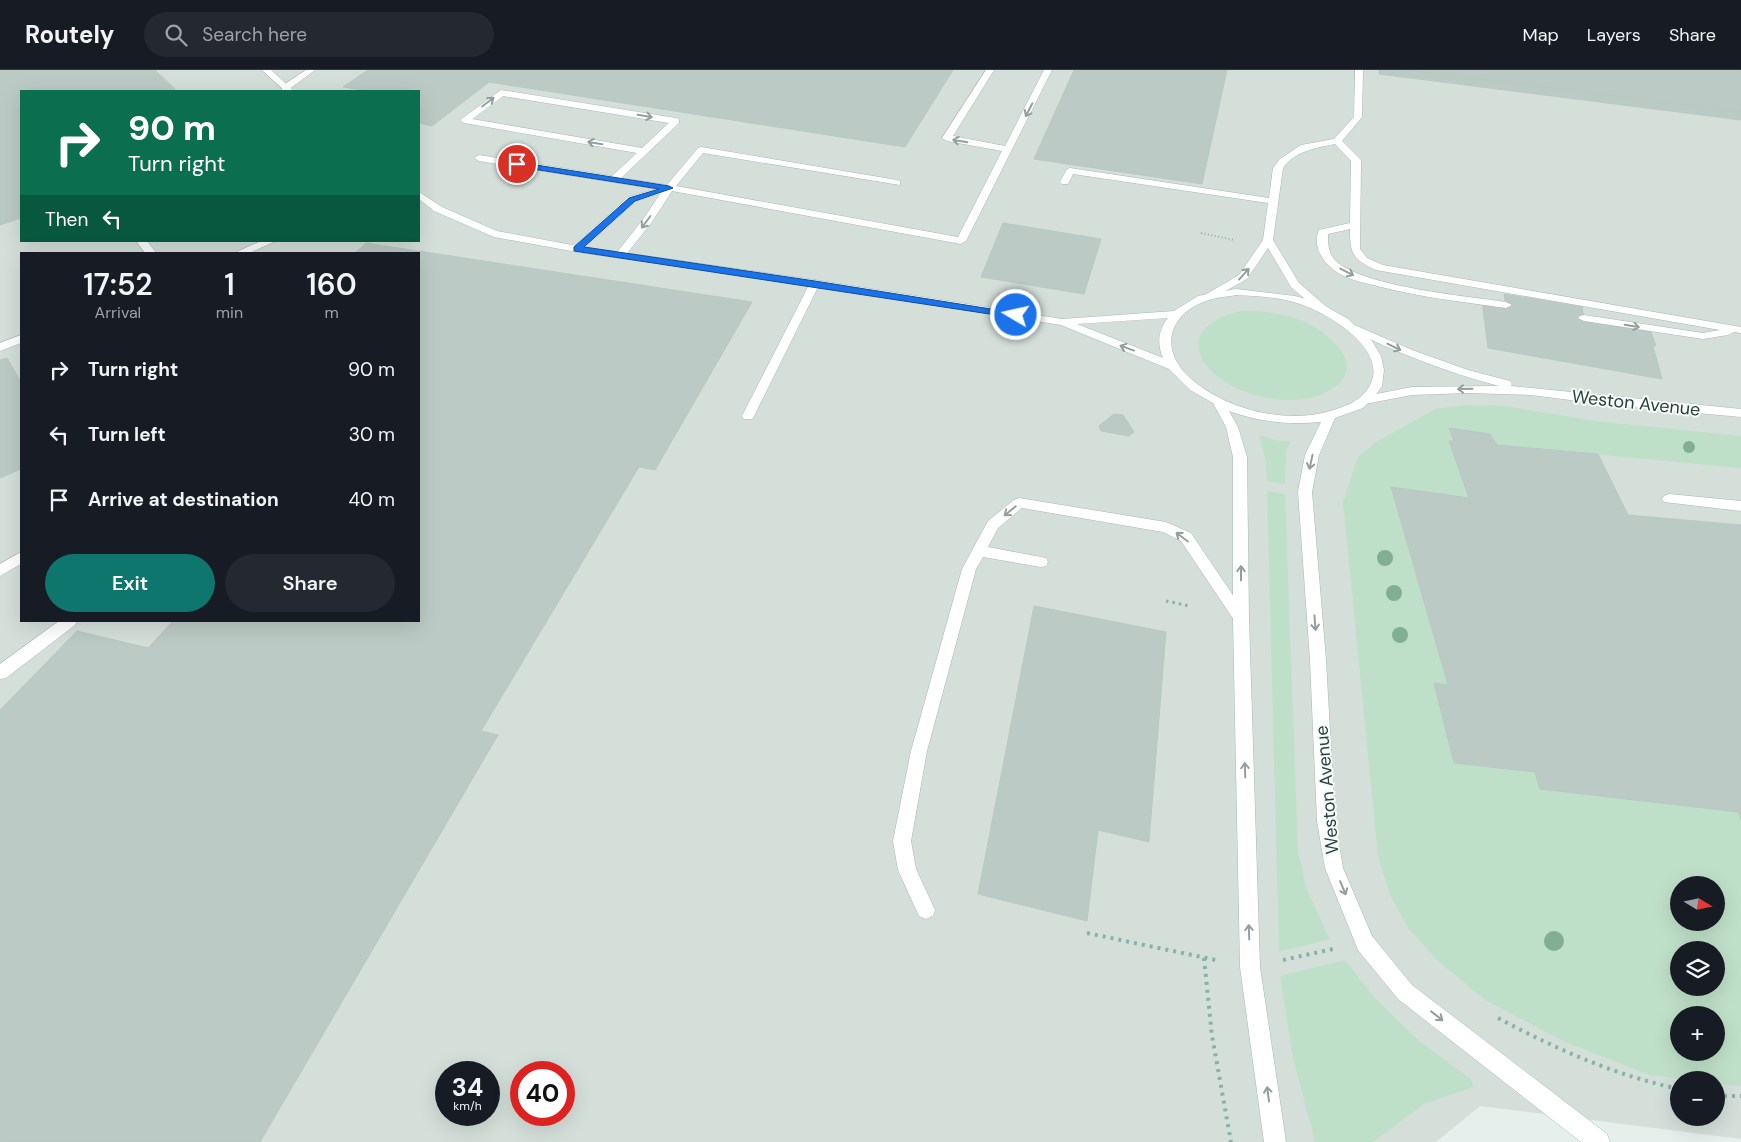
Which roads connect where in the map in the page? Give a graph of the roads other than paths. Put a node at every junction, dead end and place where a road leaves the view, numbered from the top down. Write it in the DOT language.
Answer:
graph roads {
  1 [pos="266,70"];
  2 [pos="311,70"];
  3 [pos="990,70"];
  4 [pos="1048,70"];
  5 [pos="1359,70"];
  6 [pos="288,90"];
  7 [pos="1337,141"];
  8 [pos="1008,149"];
  9 [pos="643,151"];
  10 [pos="479,158"];
  11 [pos="612,180"];
  12 [pos="1065,182"];
  13 [pos="1139,182"];
  14 [pos="897,183"];
  15 [pos="669,188"];
  16 [pos="1135,193"];
  17 [pos="420,196"];
  18 [pos="1272,201"];
  19 [pos="1355,225"];
  20 [pos="1268,240"];
  21 [pos="142,242"];
  22 [pos="268,242"];
  23 [pos="577,249"];
  24 [pos="150,252"];
  25 [pos="242,252"];
  26 [pos="620,255"];
  27 [pos="815,283"];
  28 [pos="1210,296"];
  29 [pos="1506,305"];
  30 [pos="1323,309"];
  31 [pos="1176,314"];
  32 [pos="1584,318"];
  33 [pos="1062,322"];
  34 [pos="1350,326"];
  35 [pos="1741,330"];
  36 [pos="20,339"];
  37 [pos="0,347"];
  38 [pos="1172,366"];
  39 [pos="1531,391"];
  40 [pos="1365,400"];
  41 [pos="1218,402"];
  42 [pos="1741,413"];
  43 [pos="748,416"];
  44 [pos="1329,417"];
  45 [pos="1669,499"];
  46 [pos="1741,506"];
  47 [pos="980,551"];
  48 [pos="20,558"];
  49 [pos="1041,562"];
  50 [pos="0,570"];
  51 [pos="1241,619"];
  52 [pos="69,622"];
  53 [pos="0,672"];
  54 [pos="926,910"];
  55 [pos="1275,1142"];
  56 [pos="1599,1142"];
  1 -- 6 [label="street"];
  2 -- 6 [label="street"];
  8 -- 3 [label="street, one-way"];
  4 -- 8 [label="street, one-way"];
  5 -- 7 [label="street"];
  7 -- 18 [label="street"];
  7 -- 19 [label="street"];
  8 -- 15 [label="street"];
  9 -- 9 [label="street, one-way"];
  9 -- 11 [label="street"];
  10 -- 11 [label="street"];
  11 -- 15 [label="street"];
  12 -- 13 [label="street"];
  13 -- 16 [label="street"];
  13 -- 18 [label="street"];
  14 -- 15 [label="street"];
  15 -- 23 [label="street"];
  15 -- 26 [label="street, one-way"];
  17 -- 23 [label="street"];
  18 -- 20 [label="street"];
  19 -- 29 [label="street, one-way"];
  19 -- 35 [label="street"];
  28 -- 20 [label="street, one-way"];
  20 -- 30 [label="street"];
  21 -- 24 [label="street"];
  22 -- 25 [label="street"];
  23 -- 26 [label="street"];
  26 -- 27 [label="street"];
  27 -- 33 [label="street"];
  27 -- 43 [label="street"];
  28 -- 30 [label="street"];
  28 -- 31 [label="street"];
  30 -- 34 [label="street"];
  31 -- 33 [label="street"];
  31 -- 38 [label="street"];
  32 -- 35 [label="street, one-way"];
  38 -- 33 [label="street, one-way"];
  34 -- 39 [label="street, Weston Avenue, one-way"];
  34 -- 40 [label="street"];
  36 -- 37 [label="street"];
  38 -- 41 [label="street"];
  39 -- 40 [label="street, Weston Avenue, one-way"];
  39 -- 42 [label="street, Weston Avenue"];
  40 -- 44 [label="street"];
  41 -- 44 [label="street"];
  51 -- 41 [label="street, one-way"];
  44 -- 56 [label="street, Weston Avenue, one-way"];
  45 -- 46 [label="street"];
  47 -- 49 [label="street"];
  51 -- 47 [label="street, one-way"];
  47 -- 54 [label="street"];
  48 -- 50 [label="street"];
  55 -- 51 [label="street, one-way"];
  52 -- 53 [label="street"];
}
